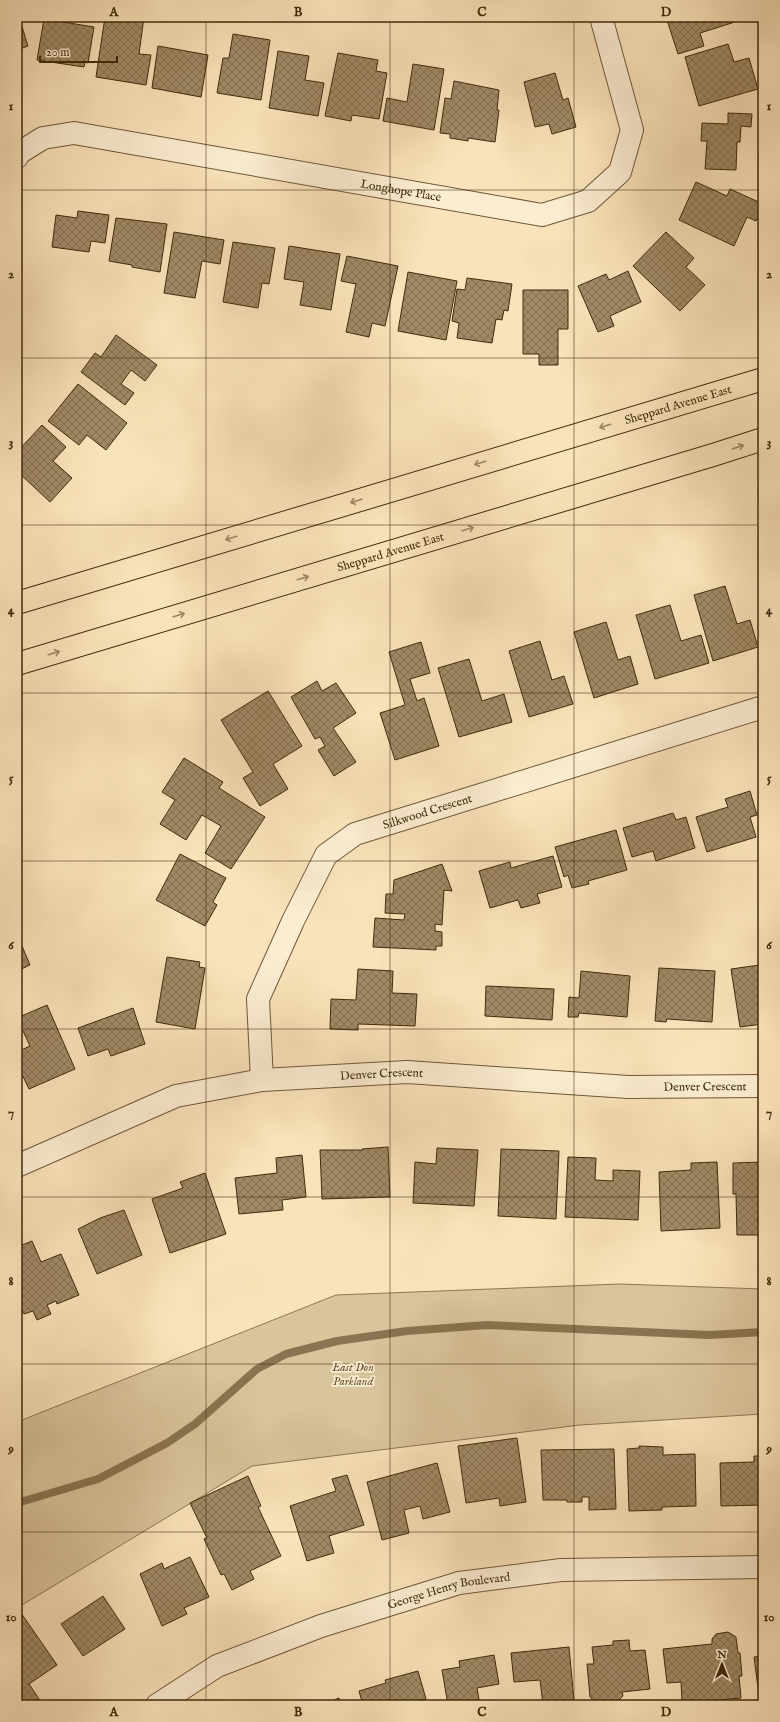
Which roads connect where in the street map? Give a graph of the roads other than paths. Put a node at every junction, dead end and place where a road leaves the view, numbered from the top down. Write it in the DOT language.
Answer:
graph roads {
  1 [pos="600,17"];
  2 [pos="17,157"];
  3 [pos="763,379"];
  4 [pos="763,439"];
  5 [pos="17,603"];
  6 [pos="17,664"];
  7 [pos="763,707"];
  8 [pos="262,1080"];
  9 [pos="763,1086"];
  10 [pos="17,1166"];
  11 [pos="763,1567"];
  12 [pos="157,1705"];
  1 -- 2 [label="street, Longhope Place"];
  3 -- 5 [label="main road, Sheppard Avenue East, one-way"];
  6 -- 4 [label="main road, Sheppard Avenue East, one-way"];
  7 -- 8 [label="street, Silkwood Crescent"];
  8 -- 9 [label="street, Denver Crescent"];
  8 -- 10 [label="street, Denver Crescent"];
  11 -- 12 [label="street, George Henry Boulevard"];
}
